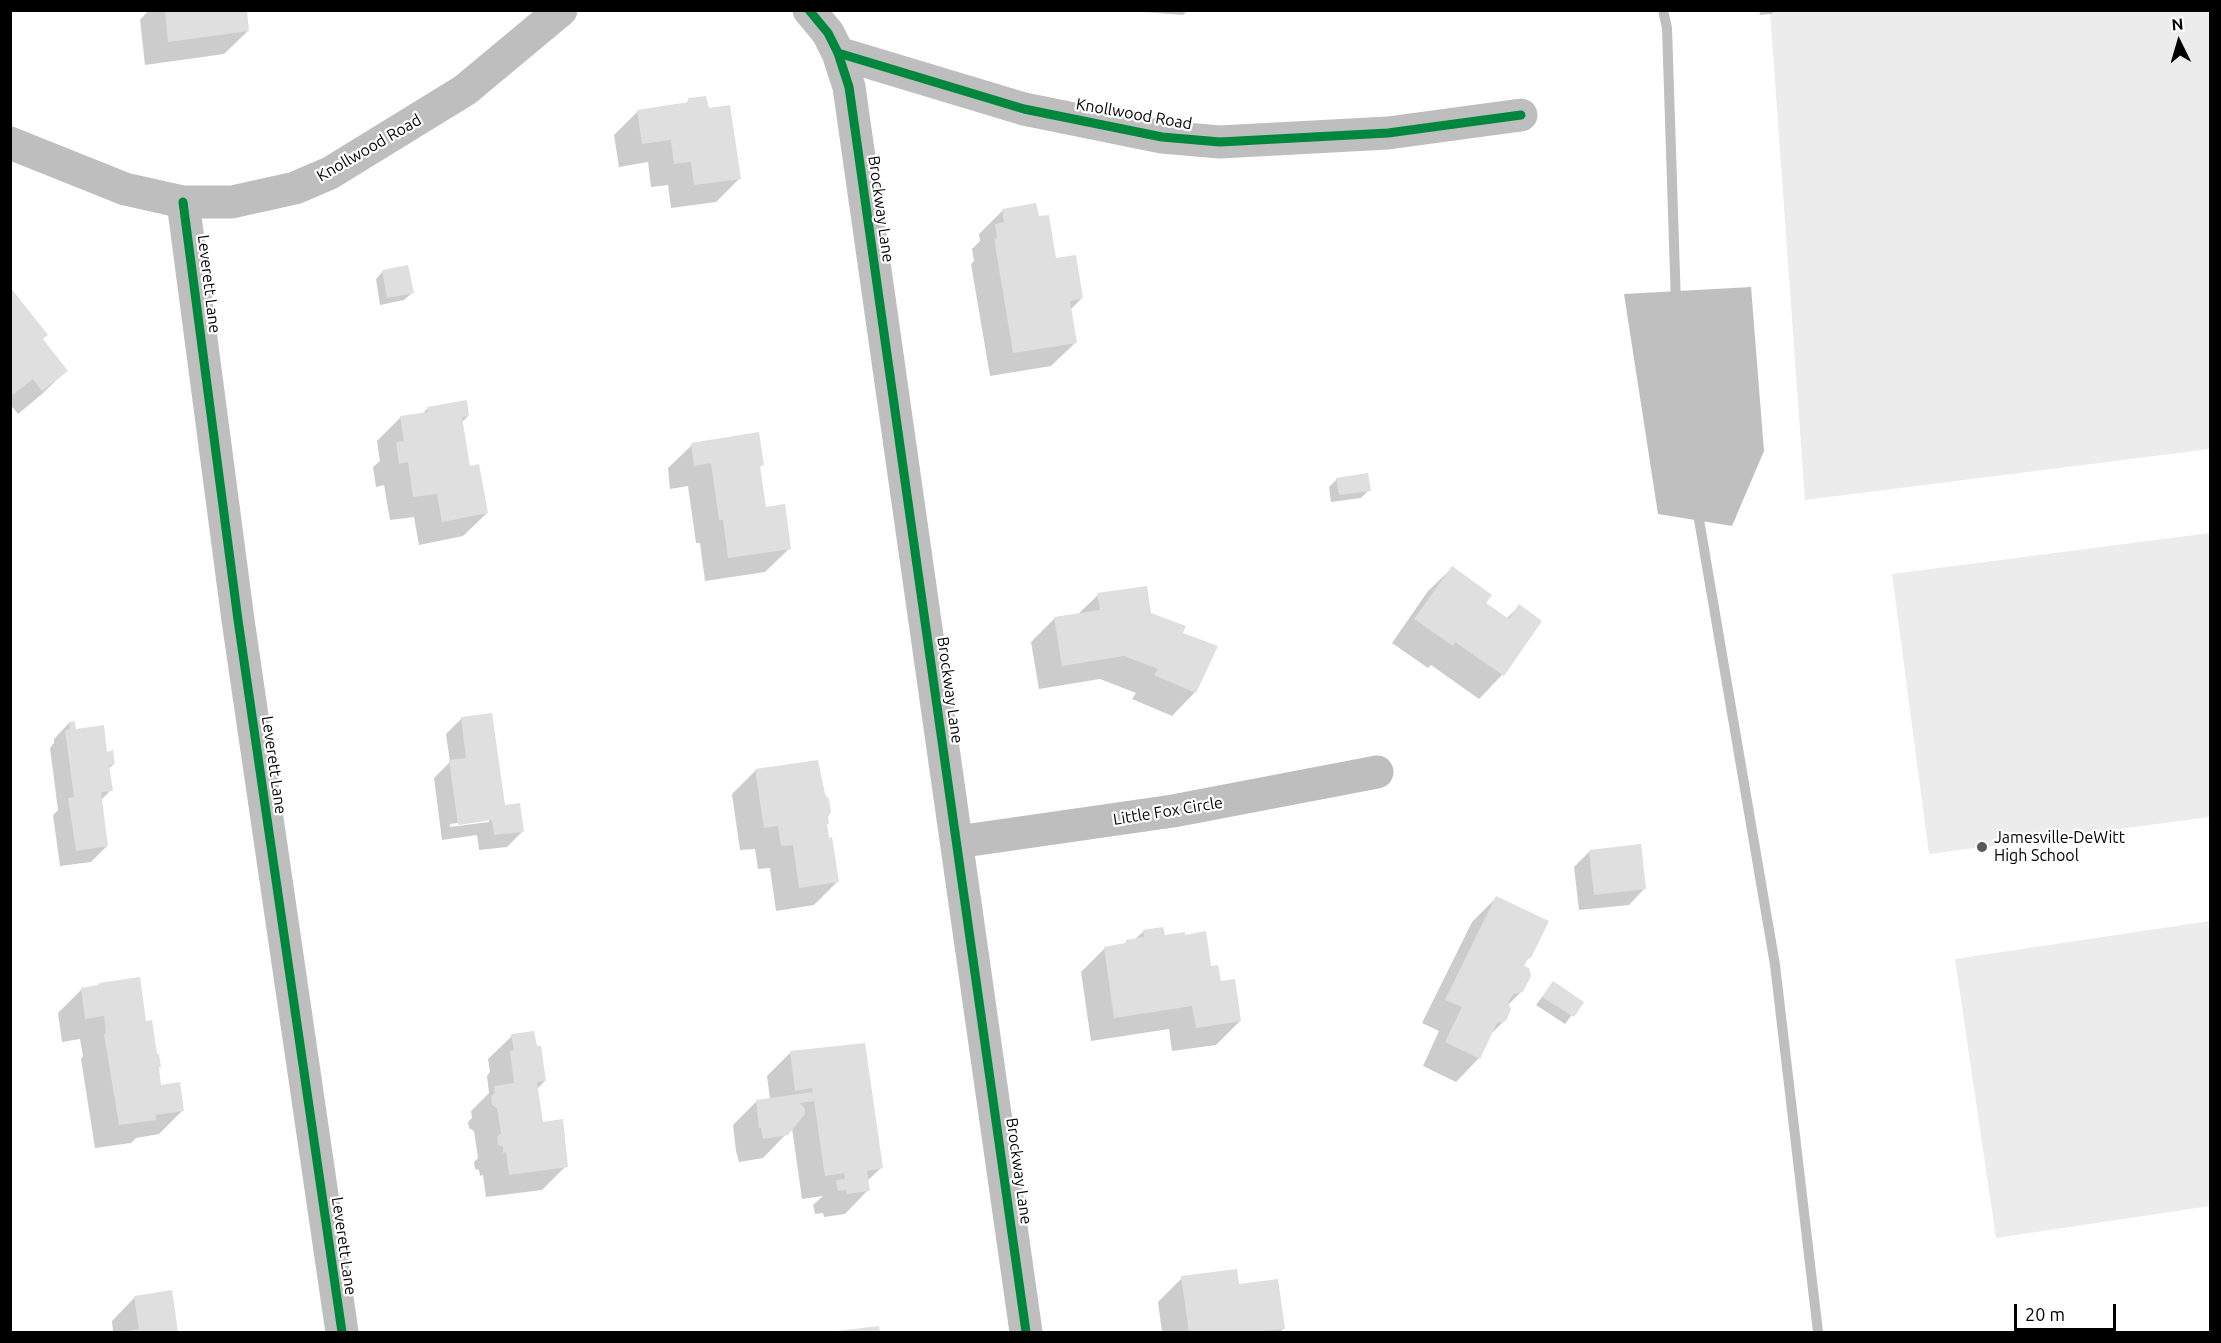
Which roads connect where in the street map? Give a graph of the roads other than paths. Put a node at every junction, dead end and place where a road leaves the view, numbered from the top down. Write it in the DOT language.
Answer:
graph roads {
  1 [pos="561,10"];
  2 [pos="809,10"];
  3 [pos="838,53"];
  4 [pos="1521,115"];
  5 [pos="10,143"];
  6 [pos="183,202"];
  7 [pos="1377,772"];
  8 [pos="957,843"];
  9 [pos="342,1332"];
  10 [pos="1026,1332"];
  1 -- 6 [label="street, Knollwood Road"];
  2 -- 3 [label="street"];
  3 -- 4 [label="street, Knollwood Road"];
  3 -- 8 [label="street, Brockway Lane"];
  5 -- 6 [label="street, Knollwood Road"];
  6 -- 9 [label="street, Leverett Lane"];
  7 -- 8 [label="street, Little Fox Circle"];
  8 -- 10 [label="street, Brockway Lane"];
}
